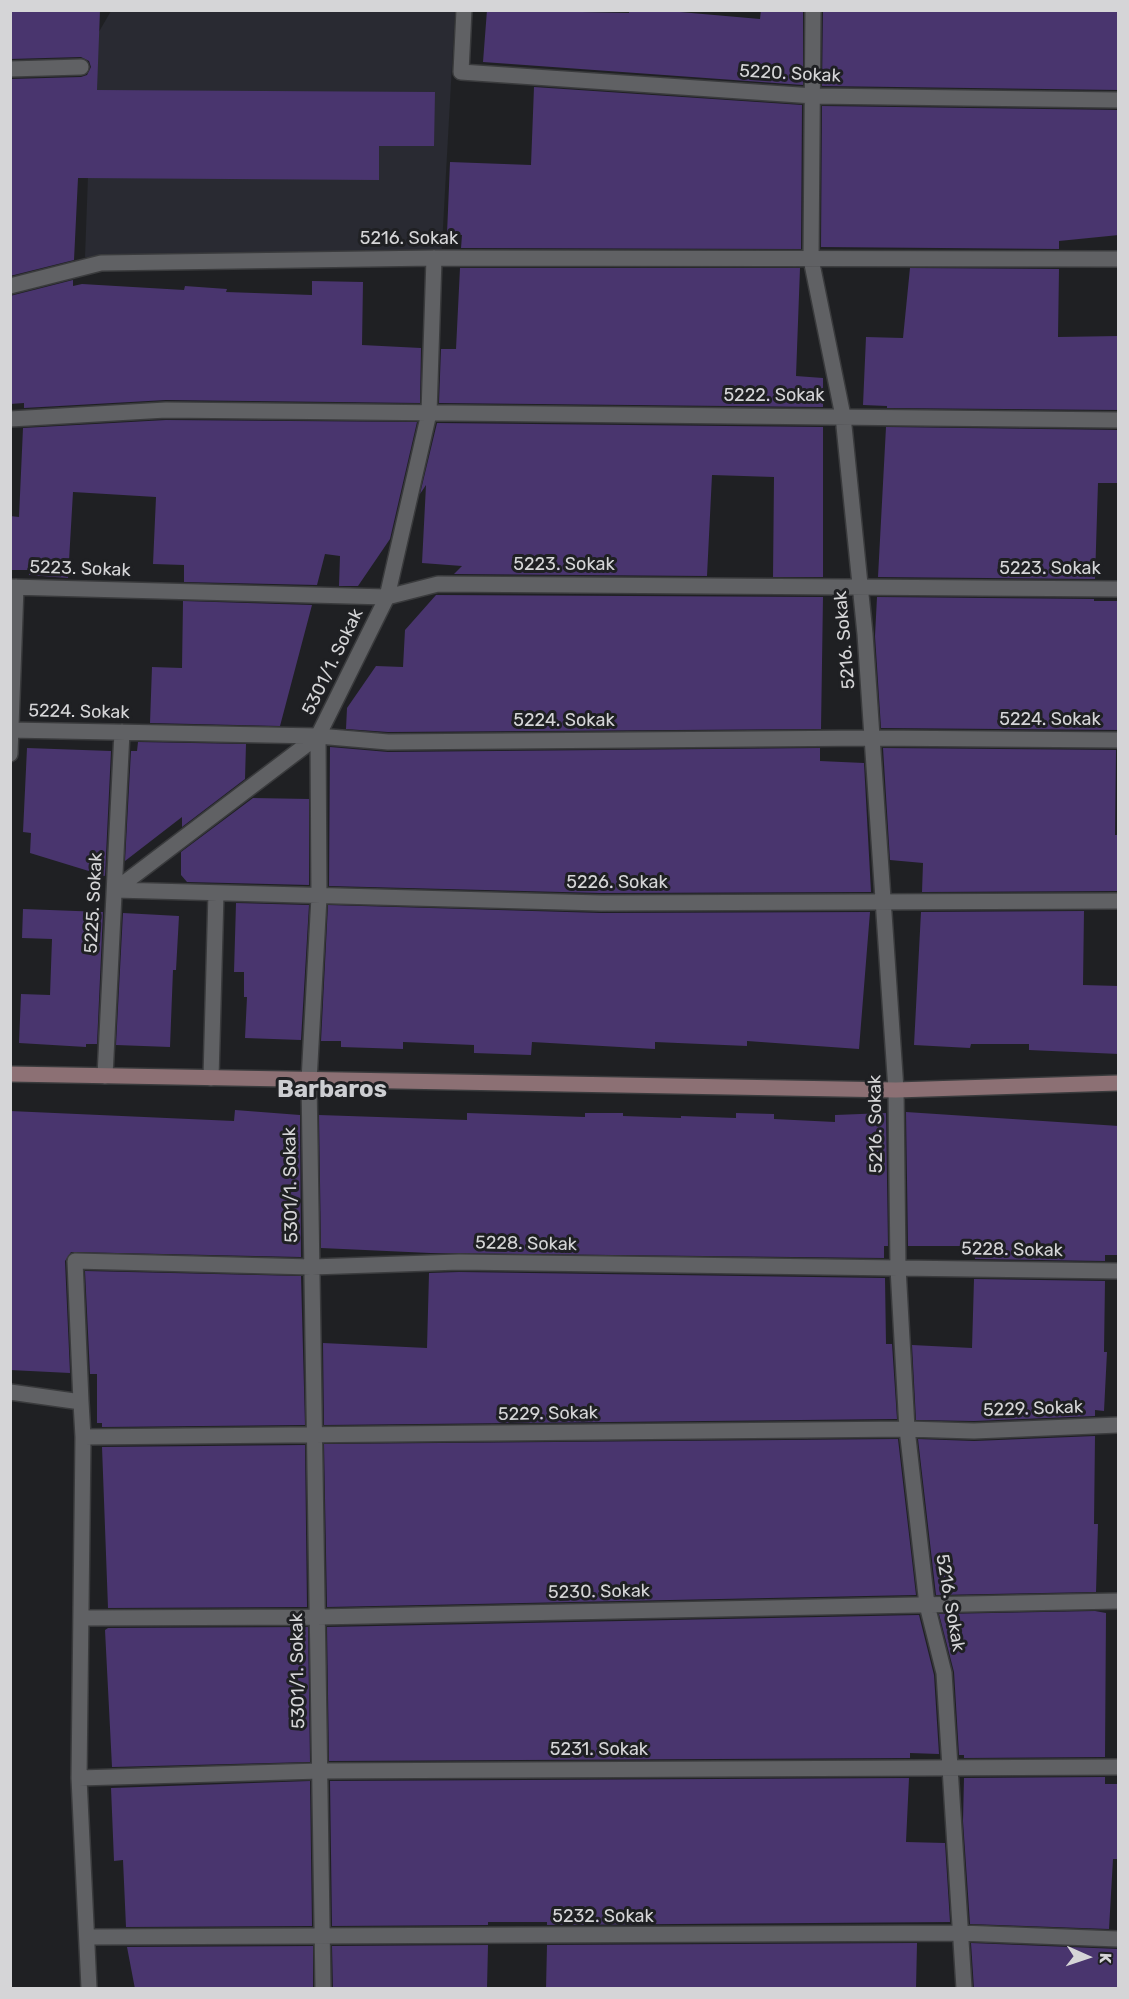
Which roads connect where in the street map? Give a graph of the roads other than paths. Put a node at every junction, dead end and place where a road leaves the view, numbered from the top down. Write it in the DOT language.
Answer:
graph roads {
  1 [pos="464,10"];
  2 [pos="813,10"];
  3 [pos="81,67"];
  4 [pos="10,69"];
  5 [pos="814,96"];
  6 [pos="1119,100"];
  7 [pos="434,258"];
  8 [pos="811,259"];
  9 [pos="1119,259"];
  10 [pos="10,286"];
  11 [pos="429,412"];
  12 [pos="843,416"];
  13 [pos="10,419"];
  14 [pos="1119,420"];
  15 [pos="860,585"];
  16 [pos="13,587"];
  17 [pos="1119,589"];
  18 [pos="387,597"];
  19 [pos="11,730"];
  20 [pos="122,732"];
  21 [pos="318,736"];
  22 [pos="872,738"];
  23 [pos="1119,740"];
  24 [pos="10,754"];
  25 [pos="115,890"];
  26 [pos="216,893"];
  27 [pos="319,897"];
  28 [pos="1119,901"];
  29 [pos="883,903"];
  30 [pos="10,1074"];
  31 [pos="105,1076"];
  32 [pos="211,1078"];
  33 [pos="309,1081"];
  34 [pos="1119,1083"];
  35 [pos="896,1090"];
  36 [pos="312,1267"];
  37 [pos="898,1268"];
  38 [pos="1119,1270"];
  39 [pos="10,1392"];
  40 [pos="81,1402"];
  41 [pos="1119,1425"];
  42 [pos="907,1429"];
  43 [pos="314,1435"];
  44 [pos="83,1437"];
  45 [pos="1119,1601"];
  46 [pos="927,1605"];
  47 [pos="317,1617"];
  48 [pos="81,1618"];
  49 [pos="1119,1767"];
  50 [pos="950,1769"];
  51 [pos="320,1771"];
  52 [pos="79,1778"];
  53 [pos="960,1933"];
  54 [pos="88,1937"];
  55 [pos="322,1938"];
  56 [pos="1119,1939"];
  57 [pos="89,1989"];
  58 [pos="322,1989"];
  59 [pos="964,1989"];
  1 -- 5 [label="street, 5220. Sokak"];
  2 -- 5 [label="street, 5216. Sokak"];
  3 -- 4 [label="street"];
  5 -- 6 [label="street, 5220. Sokak"];
  5 -- 8 [label="street, 5216. Sokak"];
  7 -- 8 [label="street, 5216. Sokak"];
  7 -- 10 [label="street, 5216. Sokak"];
  7 -- 11 [label="street, 5301/1. Sokak"];
  8 -- 9 [label="street, 5216. Sokak"];
  8 -- 12 [label="street, 5216. Sokak"];
  11 -- 12 [label="street, 5222. Sokak"];
  11 -- 13 [label="street"];
  11 -- 18 [label="street, 5301/1. Sokak"];
  12 -- 14 [label="street, 5222. Sokak"];
  12 -- 15 [label="street, 5216. Sokak"];
  15 -- 17 [label="street, 5223. Sokak"];
  15 -- 18 [label="street, 5223. Sokak"];
  15 -- 22 [label="street, 5216. Sokak"];
  16 -- 18 [label="street, 5223. Sokak"];
  16 -- 19 [label="street"];
  18 -- 21 [label="street, 5301/1. Sokak"];
  19 -- 20 [label="street, 5224. Sokak"];
  19 -- 24 [label="street"];
  20 -- 21 [label="street, 5224. Sokak"];
  20 -- 25 [label="street, 5225. Sokak"];
  21 -- 22 [label="street, 5224. Sokak"];
  21 -- 25 [label="street"];
  21 -- 27 [label="street, 5301/1. Sokak"];
  22 -- 23 [label="street, 5224. Sokak"];
  22 -- 29 [label="street, 5216. Sokak"];
  25 -- 26 [label="street, 5226. Sokak"];
  25 -- 31 [label="street, 5225. Sokak"];
  26 -- 27 [label="street, 5226. Sokak"];
  26 -- 32 [label="street"];
  27 -- 29 [label="street, 5226. Sokak"];
  27 -- 33 [label="street, 5301/1. Sokak"];
  28 -- 29 [label="street, 5226. Sokak"];
  29 -- 35 [label="street, 5216. Sokak"];
  30 -- 31 [label="street"];
  31 -- 32 [label="street"];
  32 -- 33 [label="street"];
  33 -- 35 [label="street"];
  33 -- 36 [label="street, 5301/1. Sokak"];
  34 -- 35 [label="street"];
  35 -- 37 [label="street, 5216. Sokak"];
  36 -- 37 [label="street, 5228. Sokak"];
  36 -- 40 [label="street, 5228. Sokak"];
  36 -- 43 [label="street, 5301/1. Sokak"];
  37 -- 38 [label="street, 5228. Sokak"];
  37 -- 42 [label="street, 5216. Sokak"];
  39 -- 40 [label="street"];
  40 -- 44 [label="street"];
  41 -- 42 [label="street, 5229. Sokak"];
  42 -- 43 [label="street, 5229. Sokak"];
  42 -- 46 [label="street, 5216. Sokak"];
  43 -- 44 [label="street, 5229. Sokak"];
  43 -- 47 [label="street, 5301/1. Sokak"];
  44 -- 48 [label="street"];
  45 -- 46 [label="street, 5230. Sokak"];
  46 -- 47 [label="street, 5230. Sokak"];
  46 -- 50 [label="street, 5216. Sokak"];
  47 -- 48 [label="street, 5230. Sokak"];
  47 -- 51 [label="street, 5301/1. Sokak"];
  48 -- 52 [label="street"];
  49 -- 50 [label="street, 5231. Sokak"];
  50 -- 51 [label="street, 5231. Sokak"];
  50 -- 53 [label="street, 5216. Sokak"];
  51 -- 52 [label="street, 5231. Sokak"];
  51 -- 55 [label="street, 5301/1. Sokak"];
  52 -- 54 [label="street"];
  53 -- 55 [label="street, 5232. Sokak"];
  53 -- 56 [label="street, 5232. Sokak"];
  53 -- 59 [label="street, 5216. Sokak"];
  54 -- 55 [label="street, 5232. Sokak"];
  54 -- 57 [label="street"];
  55 -- 58 [label="street, 5301/1. Sokak"];
}
